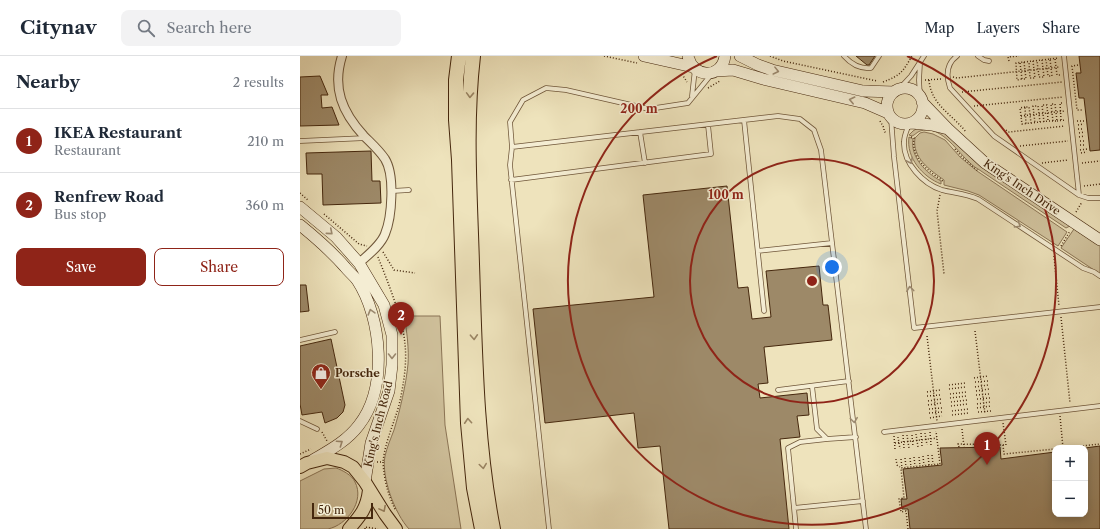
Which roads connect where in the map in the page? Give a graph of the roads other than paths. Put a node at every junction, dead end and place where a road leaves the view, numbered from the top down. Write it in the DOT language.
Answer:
graph roads {
  1 [pos="342,56"];
  2 [pos="462,56"];
  3 [pos="644,56"];
  4 [pos="688,56"];
  5 [pos="726,56"];
  6 [pos="740,56"];
  7 [pos="844,56"];
  8 [pos="879,56"];
  9 [pos="924,56"];
  10 [pos="957,56"];
  11 [pos="978,56"];
  12 [pos="1064,56"];
  13 [pos="989,61"];
  14 [pos="920,62"];
  15 [pos="694,68"];
  16 [pos="714,72"];
  17 [pos="896,91"];
  18 [pos="692,97"];
  19 [pos="921,100"];
  20 [pos="890,116"];
  21 [pos="744,120"];
  22 [pos="911,123"];
  23 [pos="708,125"];
  24 [pos="948,129"];
  25 [pos="640,132"];
  26 [pos="366,138"];
  27 [pos="300,141"];
  28 [pos="512,147"];
  29 [pos="645,163"];
  30 [pos="511,180"];
  31 [pos="409,190"];
  32 [pos="391,191"];
  33 [pos="1079,194"];
  34 [pos="1100,198"];
  35 [pos="300,207"];
  36 [pos="300,225"];
  37 [pos="1100,240"];
  38 [pos="832,243"];
  39 [pos="758,251"];
  40 [pos="359,263"];
  41 [pos="1100,276"];
  42 [pos="1100,307"];
  43 [pos="764,311"];
  44 [pos="335,332"];
  45 [pos="300,340"];
  46 [pos="849,381"];
  47 [pos="812,386"];
  48 [pos="778,390"];
  49 [pos="1100,406"];
  50 [pos="300,421"];
  51 [pos="317,429"];
  52 [pos="884,432"];
  53 [pos="856,437"];
  54 [pos="827,439"];
  55 [pos="302,463"];
  56 [pos="367,486"];
  57 [pos="863,501"];
  58 [pos="794,508"];
  59 [pos="349,529"];
  60 [pos="396,529"];
  61 [pos="482,529"];
  62 [pos="493,529"];
  63 [pos="549,529"];
  64 [pos="796,529"];
  65 [pos="866,529"];
  1 -- 26 [label="street"];
  61 -- 2 [label="highway, one-way"];
  2 -- 62 [label="highway, one-way"];
  3 -- 15 [label="street"];
  4 -- 15 [label="street"];
  5 -- 16 [label="street"];
  6 -- 17 [label="street, King's Inch Drive, one-way"];
  7 -- 8 [label="lane"];
  9 -- 14 [label="lane"];
  10 -- 33 [label="lane"];
  11 -- 13 [label="lane"];
  12 -- 33 [label="lane"];
  14 -- 17 [label="lane"];
  14 -- 19 [label="lane"];
  15 -- 16 [label="street"];
  15 -- 18 [label="lane"];
  16 -- 18 [label="lane"];
  20 -- 16 [label="street, one-way"];
  17 -- 19 [label="street, King's Inch Drive"];
  17 -- 20 [label="street"];
  18 -- 28 [label="lane"];
  19 -- 22 [label="street"];
  19 -- 24 [label="street, King's Inch Drive"];
  20 -- 22 [label="street"];
  42 -- 20 [label="lane, one-way"];
  21 -- 23 [label="lane"];
  21 -- 38 [label="lane"];
  21 -- 39 [label="lane"];
  22 -- 24 [label="street"];
  22 -- 41 [label="lane, one-way"];
  23 -- 25 [label="lane"];
  23 -- 29 [label="lane"];
  24 -- 37 [label="street, King's Inch Drive"];
  25 -- 28 [label="lane"];
  25 -- 29 [label="lane"];
  26 -- 27 [label="lane"];
  26 -- 32 [label="street"];
  28 -- 30 [label="lane"];
  29 -- 30 [label="lane"];
  30 -- 63 [label="lane"];
  31 -- 32 [label="lane"];
  32 -- 40 [label="street"];
  33 -- 34 [label="lane"];
  35 -- 40 [label="street, King's Inch Road, one-way"];
  55 -- 36 [label="street, King's Inch Road, one-way"];
  38 -- 39 [label="lane"];
  38 -- 46 [label="lane"];
  39 -- 43 [label="lane"];
  40 -- 56 [label="street, King's Inch Road, one-way"];
  44 -- 45 [label="lane"];
  46 -- 47 [label="lane"];
  46 -- 53 [label="lane, one-way"];
  47 -- 48 [label="lane"];
  47 -- 54 [label="lane"];
  49 -- 52 [label="lane"];
  50 -- 51 [label="lane"];
  53 -- 54 [label="lane"];
  53 -- 57 [label="lane"];
  54 -- 58 [label="lane"];
  55 -- 56 [label="main road"];
  56 -- 59 [label="main road"];
  56 -- 60 [label="main road, one-way"];
  57 -- 58 [label="lane"];
  57 -- 65 [label="lane"];
  58 -- 64 [label="lane"];
}
